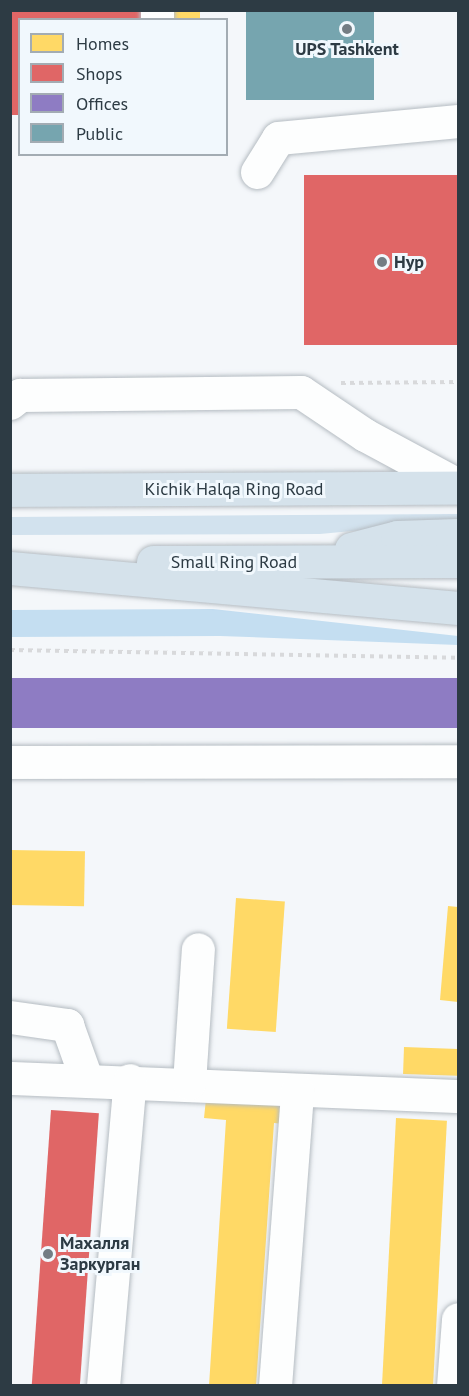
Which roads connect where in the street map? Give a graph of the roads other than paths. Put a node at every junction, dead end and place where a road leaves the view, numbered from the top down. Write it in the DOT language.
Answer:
graph roads {
  1 [pos="459,121"];
  2 [pos="257,172"];
  3 [pos="10,403"];
  4 [pos="459,487"];
  5 [pos="10,490"];
  6 [pos="459,535"];
  7 [pos="303,561"];
  8 [pos="459,561"];
  9 [pos="10,563"];
  10 [pos="10,568"];
  11 [pos="459,608"];
  12 [pos="459,761"];
  13 [pos="10,762"];
  14 [pos="198,949"];
  15 [pos="10,1017"];
  16 [pos="10,1078"];
  17 [pos="86,1078"];
  18 [pos="130,1080"];
  19 [pos="189,1083"];
  20 [pos="297,1091"];
  21 [pos="459,1096"];
  22 [pos="459,1319"];
  23 [pos="103,1386"];
  24 [pos="275,1386"];
  25 [pos="453,1386"];
  1 -- 2 [label="lane"];
  3 -- 4 [label="lane"];
  4 -- 5 [label="highway, Kichik Halqa Ring Road"];
  6 -- 7 [label="highway"];
  7 -- 8 [label="highway, Small Ring Road"];
  7 -- 9 [label="highway, Small Ring Road"];
  10 -- 11 [label="highway"];
  12 -- 13 [label="lane"];
  14 -- 19 [label="lane"];
  15 -- 17 [label="lane"];
  16 -- 17 [label="lane"];
  17 -- 18 [label="lane"];
  18 -- 19 [label="lane"];
  18 -- 23 [label="lane"];
  19 -- 20 [label="lane"];
  20 -- 21 [label="lane"];
  20 -- 24 [label="lane"];
  22 -- 25 [label="lane"];
}
